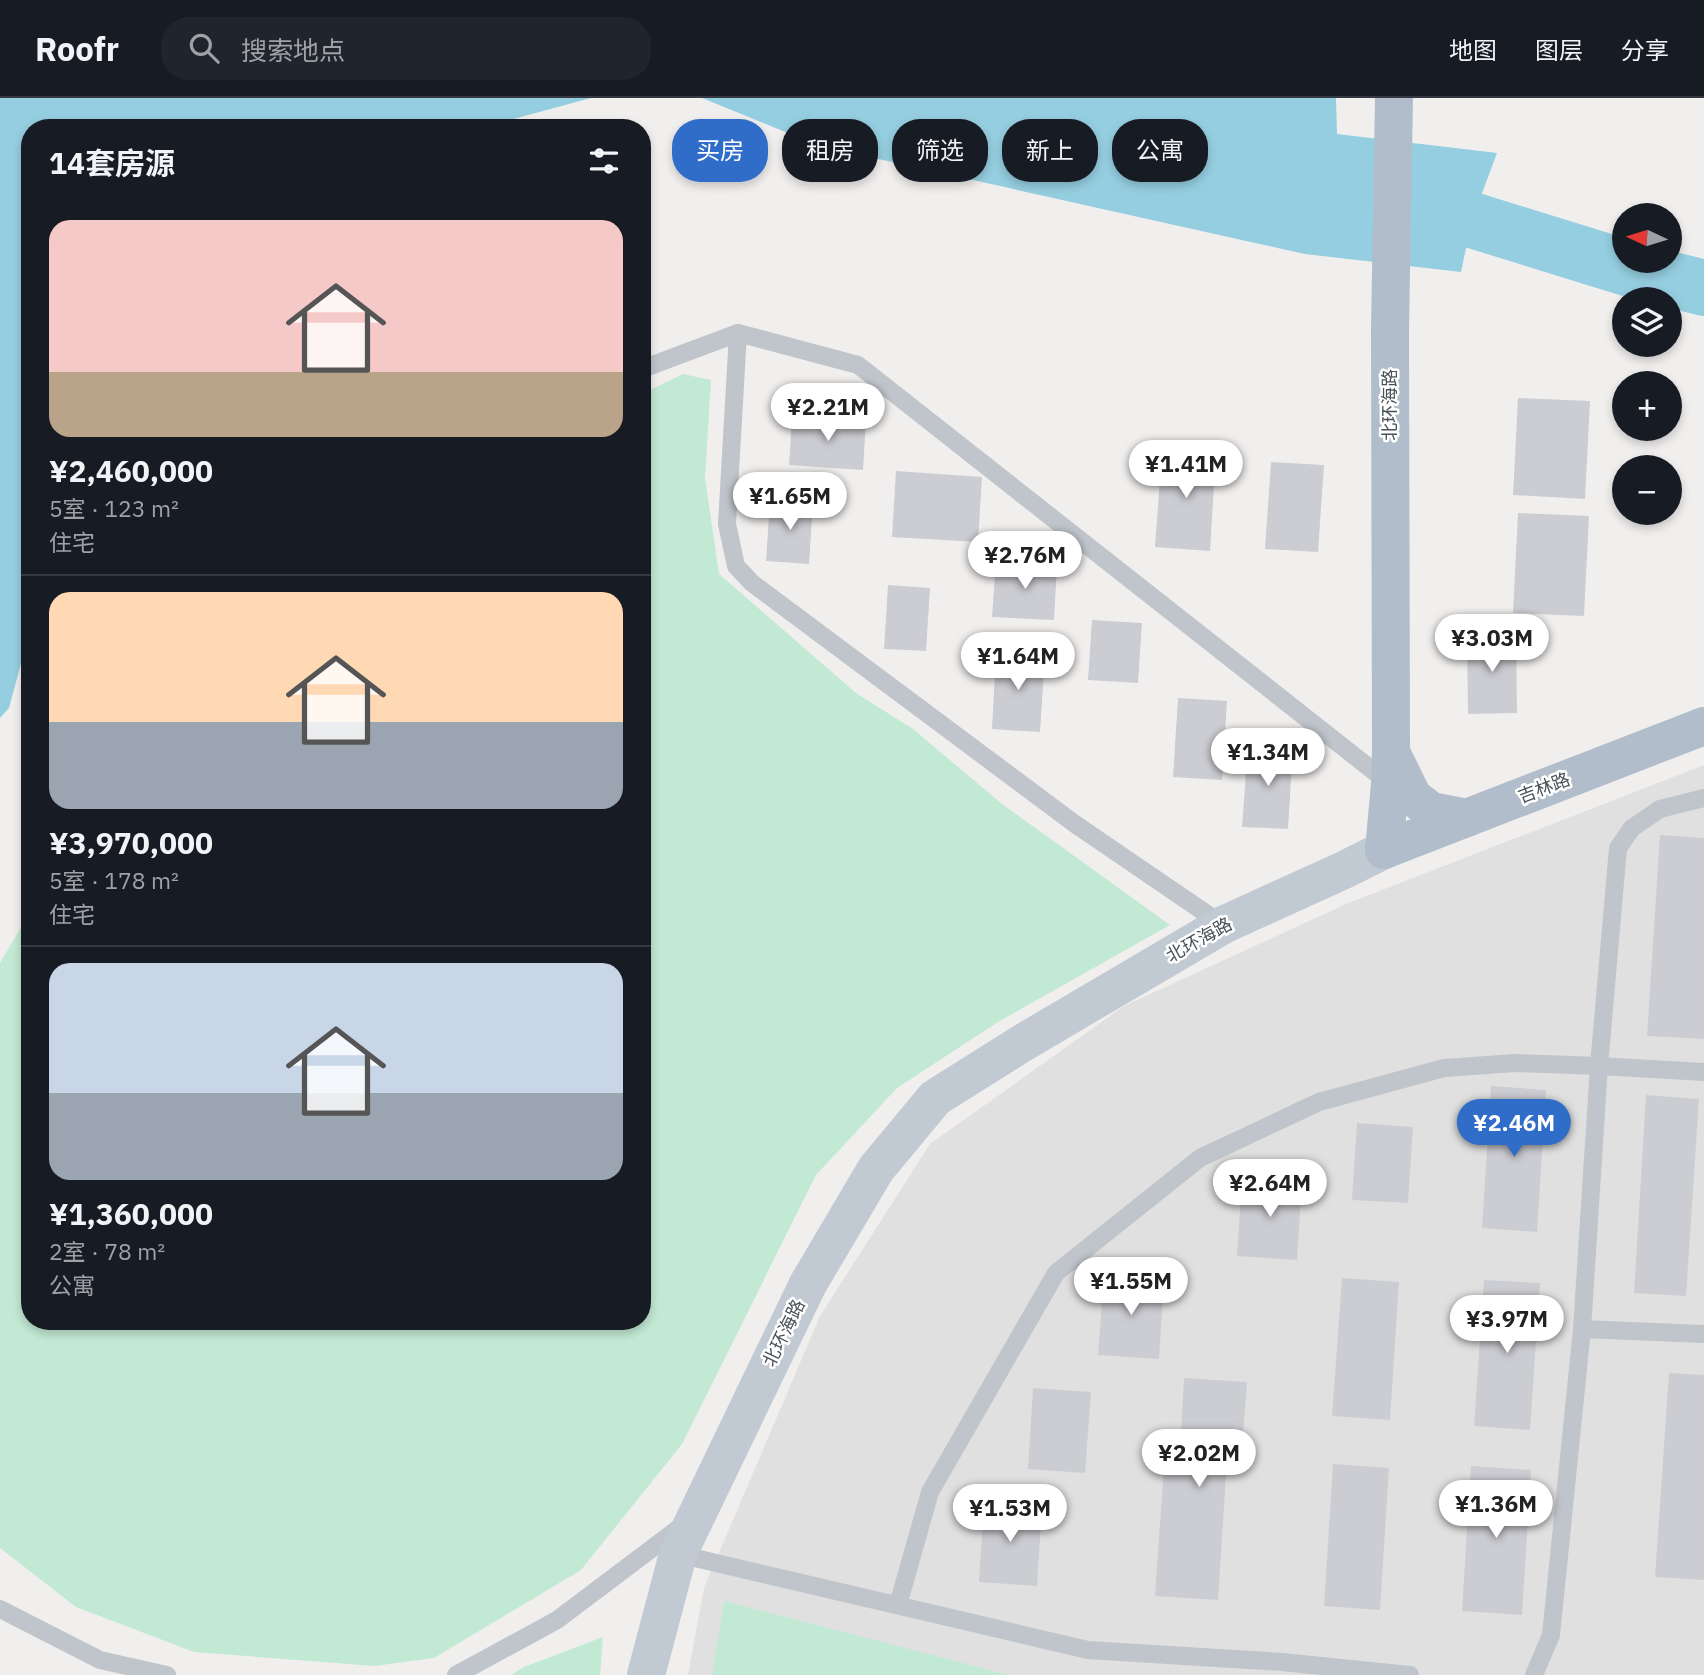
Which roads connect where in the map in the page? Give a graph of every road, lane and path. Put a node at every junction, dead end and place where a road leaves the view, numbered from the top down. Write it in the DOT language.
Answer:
graph roads {
  1 [pos="1394,98"];
  2 [pos="738,333"];
  3 [pos="651,366"];
  4 [pos="1704,726"];
  5 [pos="1390,767"];
  6 [pos="1704,798"];
  7 [pos="1467,818"];
  8 [pos="1384,850"];
  9 [pos="1223,925"];
  10 [pos="1600,1066"];
  11 [pos="1704,1072"];
  12 [pos="1582,1329"];
  13 [pos="1704,1334"];
  14 [pos="697,1514"];
  15 [pos="678,1554"];
  16 [pos="898,1605"];
  17 [pos="0,1609"];
  18 [pos="167,1675"];
  19 [pos="456,1675"];
  20 [pos="646,1675"];
  21 [pos="1410,1675"];
  22 [pos="1534,1675"];
  1 -- 5 [label="main road, 北环海路"];
  2 -- 3 [label="lane"];
  2 -- 5 [label="lane"];
  2 -- 9 [label="lane"];
  4 -- 7 [label="main road, 吉林路"];
  5 -- 7 [label="main road"];
  5 -- 8 [label="main road, 北环海路"];
  6 -- 10 [label="lane"];
  7 -- 8 [label="main road, 吉林路"];
  8 -- 9 [label="main road, 北环海路"];
  9 -- 14 [label="main road, 北环海路"];
  10 -- 11 [label="lane"];
  10 -- 12 [label="lane"];
  10 -- 16 [label="lane"];
  12 -- 13 [label="lane"];
  12 -- 22 [label="lane"];
  14 -- 15 [label="main road, 北环海路"];
  14 -- 19 [label="lane"];
  15 -- 16 [label="lane"];
  15 -- 20 [label="main road, 北环海路"];
  16 -- 21 [label="lane"];
  17 -- 18 [label="lane"];
}
